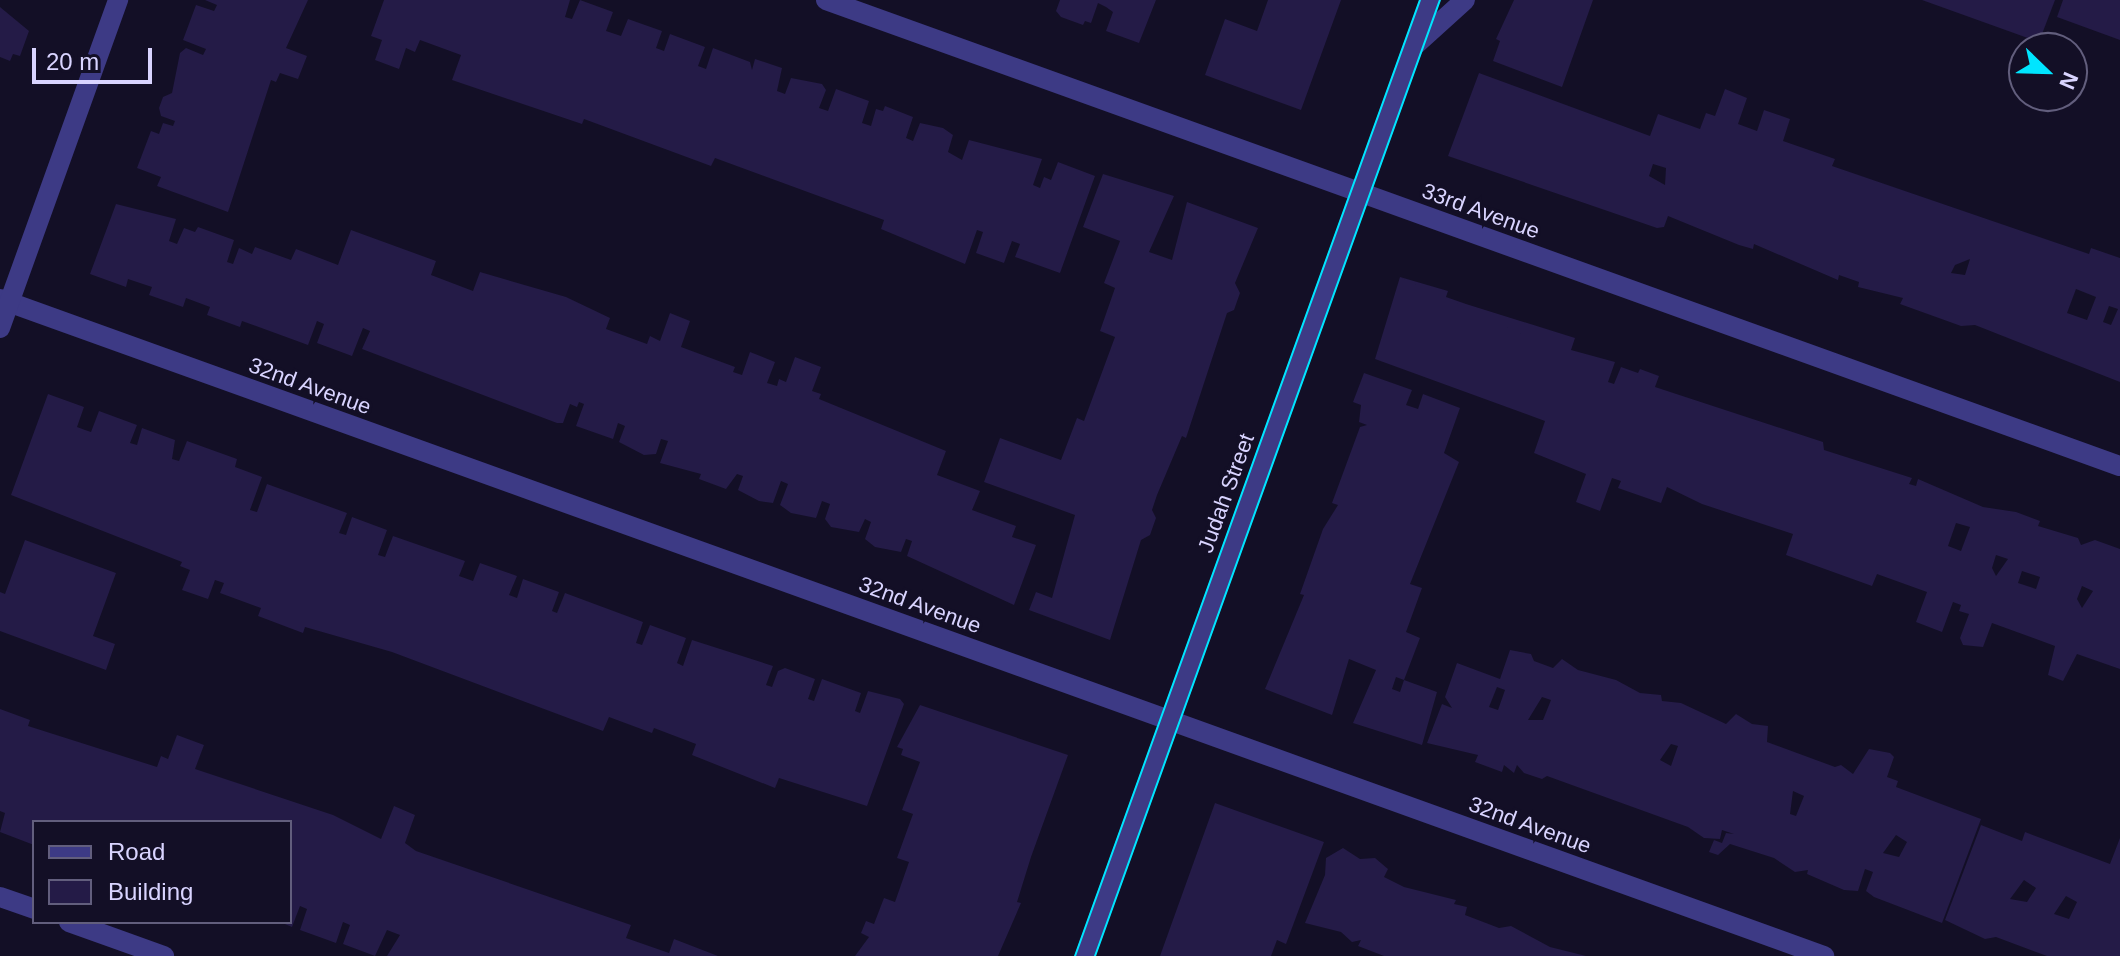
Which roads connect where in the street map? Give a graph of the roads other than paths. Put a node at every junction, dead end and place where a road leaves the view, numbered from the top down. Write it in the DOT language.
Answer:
graph roads {
  1 [pos="118,0"];
  2 [pos="826,0"];
  3 [pos="1430,0"];
  4 [pos="1465,0"];
  5 [pos="1413,47"];
  6 [pos="1360,193"];
  7 [pos="5,300"];
  8 [pos="0,328"];
  9 [pos="2120,466"];
  10 [pos="1170,720"];
  11 [pos="0,897"];
  12 [pos="32,908"];
  13 [pos="75,924"];
  14 [pos="164,956"];
  15 [pos="1085,956"];
  16 [pos="1824,956"];
  1 -- 7 [label="street"];
  2 -- 6 [label="street, 33rd Avenue"];
  3 -- 5 [label="street, Judah Street"];
  4 -- 5 [label="street, Judah Street"];
  5 -- 6 [label="street, Judah Street"];
  6 -- 9 [label="street, 33rd Avenue"];
  6 -- 10 [label="street, Judah Street"];
  7 -- 8 [label="street"];
  7 -- 10 [label="street, 32nd Avenue"];
  10 -- 15 [label="street, Judah Street"];
  10 -- 16 [label="street, 32nd Avenue"];
  11 -- 12 [label="street"];
  13 -- 14 [label="street"];
}
